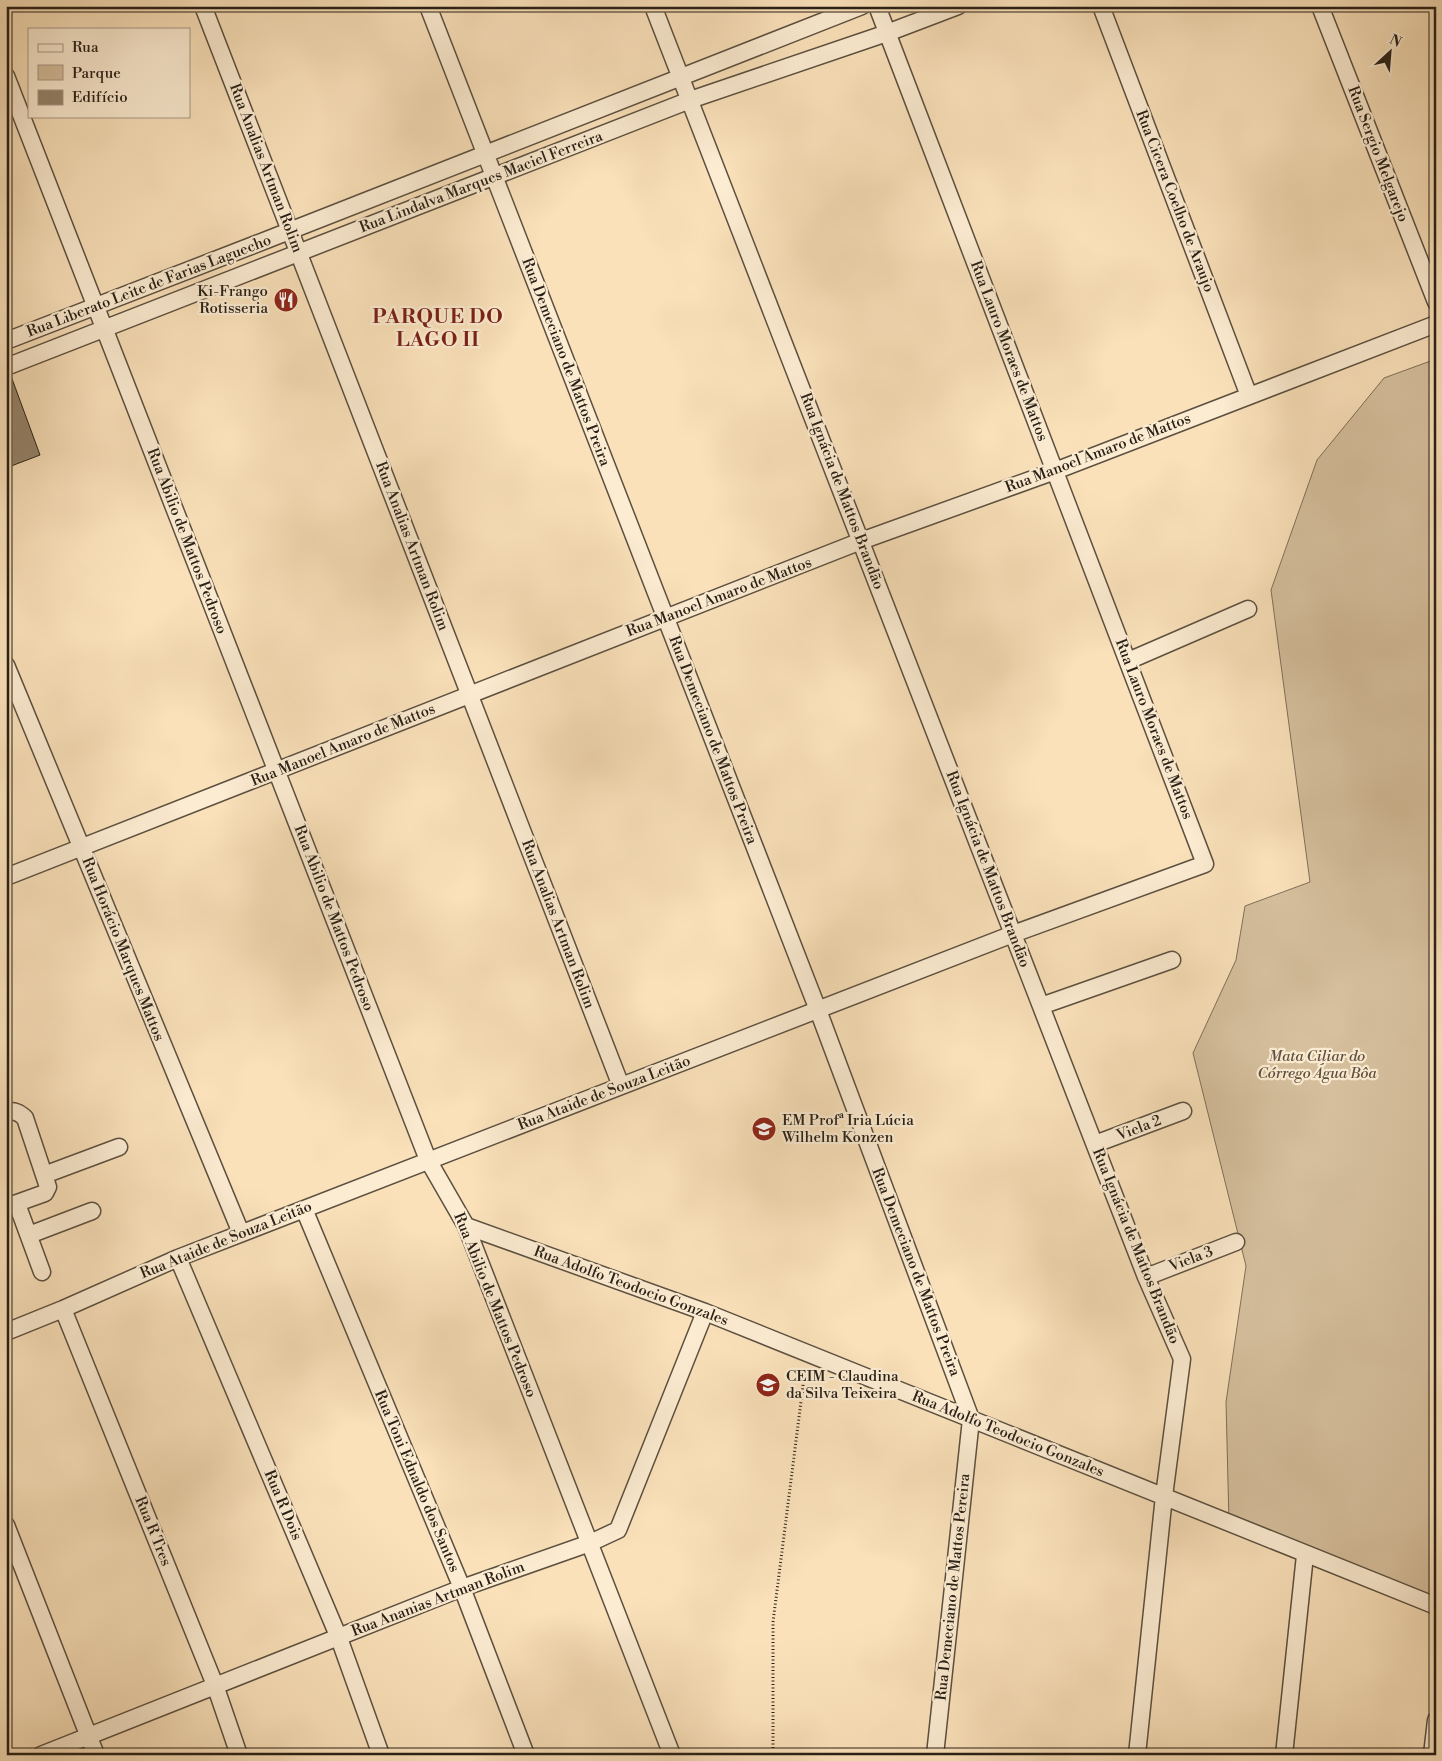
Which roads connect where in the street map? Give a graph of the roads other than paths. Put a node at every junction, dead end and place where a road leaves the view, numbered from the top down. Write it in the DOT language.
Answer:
graph roads {
  1 [pos="203,6"];
  2 [pos="428,6"];
  3 [pos="653,6"];
  4 [pos="862,6"];
  5 [pos="877,6"];
  6 [pos="958,6"];
  7 [pos="1101,6"];
  8 [pos="1320,6"];
  9 [pos="887,33"];
  10 [pos="6,76"];
  11 [pos="681,77"];
  12 [pos="690,100"];
  13 [pos="485,153"];
  14 [pos="497,185"];
  15 [pos="291,231"];
  16 [pos="300,253"];
  17 [pos="1436,302"];
  18 [pos="96,307"];
  19 [pos="1436,324"];
  20 [pos="105,329"];
  21 [pos="6,341"];
  22 [pos="6,367"];
  23 [pos="1249,396"];
  24 [pos="1055,471"];
  25 [pos="855,543"];
  26 [pos="1248,609"];
  27 [pos="665,618"];
  28 [pos="1128,662"];
  29 [pos="6,665"];
  30 [pos="476,692"];
  31 [pos="276,771"];
  32 [pos="82,848"];
  33 [pos="1205,864"];
  34 [pos="6,877"];
  35 [pos="1006,937"];
  36 [pos="1172,960"];
  37 [pos="1041,1006"];
  38 [pos="817,1007"];
  39 [pos="621,1086"];
  40 [pos="1183,1111"];
  41 [pos="6,1113"];
  42 [pos="1095,1144"];
  43 [pos="119,1147"];
  44 [pos="428,1160"];
  45 [pos="44,1175"];
  46 [pos="11,1205"];
  47 [pos="304,1208"];
  48 [pos="92,1211"];
  49 [pos="466,1226"];
  50 [pos="241,1233"];
  51 [pos="29,1236"];
  52 [pos="1236,1242"];
  53 [pos="178,1258"];
  54 [pos="42,1272"];
  55 [pos="1146,1277"];
  56 [pos="63,1309"];
  57 [pos="711,1316"];
  58 [pos="6,1332"];
  59 [pos="980,1423"];
  60 [pos="1164,1496"];
  61 [pos="6,1525"];
  62 [pos="590,1543"];
  63 [pos="1305,1555"];
  64 [pos="462,1588"];
  65 [pos="1436,1606"];
  66 [pos="339,1638"];
  67 [pos="215,1685"];
  68 [pos="1436,1720"];
  69 [pos="89,1734"];
  70 [pos="41,1755"];
  71 [pos="96,1755"];
  72 [pos="239,1755"];
  73 [pos="381,1755"];
  74 [pos="526,1755"];
  75 [pos="672,1755"];
  76 [pos="935,1755"];
  77 [pos="1137,1755"];
  78 [pos="1284,1755"];
  79 [pos="1432,1755"];
  1 -- 15 [label="street, Rua Analias Artman Rolim"];
  2 -- 13 [label="street, Rua Demeciano de Mattos Preira"];
  3 -- 11 [label="street, Rua Ignácia de Mattos Brandão"];
  4 -- 11 [label="street, Rua Lindalva Marques Maciel Ferreira"];
  5 -- 9 [label="street, Rua Lauro Moraes de Mattos"];
  6 -- 9 [label="street, Rua Lindalva Marques Maciel Ferreira"];
  7 -- 23 [label="street, Rua Cicera Coelho de Araujo"];
  8 -- 17 [label="street, Rua Sergio Melgarejo"];
  9 -- 12 [label="street, Rua Lindalva Marques Maciel Ferreira"];
  9 -- 24 [label="street, Rua Lauro Moraes de Mattos"];
  10 -- 18 [label="street, Rua Abilio de Mattos Pedroso"];
  11 -- 12 [label="street, Rua Ignácia de Mattos Brandão"];
  11 -- 13 [label="street, Rua Lindalva Marques Maciel Ferreira"];
  12 -- 14 [label="street, Rua Lindalva Marques Maciel Ferreira"];
  12 -- 25 [label="street, Rua Ignácia de Mattos Brandão"];
  13 -- 14 [label="street, Rua Demeciano de Mattos Preira"];
  13 -- 15 [label="street, Rua Lindalva Marques Maciel Ferreira"];
  14 -- 16 [label="street, Rua Lindalva Marques Maciel Ferreira"];
  14 -- 27 [label="street, Rua Demeciano de Mattos Preira"];
  15 -- 16 [label="street, Rua Analias Artman Rolim"];
  15 -- 18 [label="street, Rua Liberato Leite de Farias Laguecho"];
  16 -- 20 [label="street, Rua Lindalva Marques Maciel Ferreira"];
  16 -- 30 [label="street, Rua Analias Artman Rolim"];
  18 -- 20 [label="street, Rua Abilio de Mattos Pedroso"];
  18 -- 21 [label="street, Rua Liberato Leite de Farias Laguecho"];
  19 -- 23 [label="street, Rua Manoel Amaro de Mattos"];
  20 -- 22 [label="street, Rua Lindalva Marques Maciel Ferreira"];
  20 -- 31 [label="street, Rua Abilio de Mattos Pedroso"];
  23 -- 24 [label="street, Rua Manoel Amaro de Mattos"];
  24 -- 25 [label="street, Rua Manoel Amaro de Mattos"];
  24 -- 28 [label="street, Rua Lauro Moraes de Mattos"];
  25 -- 27 [label="street, Rua Manoel Amaro de Mattos"];
  25 -- 35 [label="street, Rua Ignácia de Mattos Brandão"];
  26 -- 28 [label="street"];
  27 -- 30 [label="street, Rua Manoel Amaro de Mattos"];
  27 -- 38 [label="street, Rua Demeciano de Mattos Preira"];
  28 -- 33 [label="street, Rua Lauro Moraes de Mattos"];
  29 -- 32 [label="street, Rua Horácio Marques Mattos"];
  30 -- 31 [label="street, Rua Manoel Amaro de Mattos"];
  30 -- 39 [label="street, Rua Analias Artman Rolim"];
  31 -- 32 [label="street, Rua Manoel Amaro de Mattos"];
  31 -- 44 [label="street, Rua Abilio de Mattos Pedroso"];
  32 -- 34 [label="street, Rua Manoel Amaro de Mattos"];
  32 -- 50 [label="street, Rua Horácio Marques Mattos"];
  33 -- 35 [label="street, Rua Ataide de Souza Leitão"];
  35 -- 37 [label="street, Rua Ignácia de Mattos Brandão"];
  35 -- 38 [label="street, Rua Ataide de Souza Leitão"];
  36 -- 37 [label="street"];
  37 -- 42 [label="street, Rua Ignácia de Mattos Brandão"];
  38 -- 39 [label="street, Rua Ataide de Souza Leitão"];
  38 -- 59 [label="street, Rua Demeciano de Mattos Preira"];
  39 -- 44 [label="street, Rua Ataide de Souza Leitão"];
  40 -- 42 [label="street, Viela 2"];
  41 -- 45 [label="street"];
  42 -- 55 [label="street, Rua Ignácia de Mattos Brandão"];
  43 -- 45 [label="street"];
  44 -- 47 [label="street, Rua Ataide de Souza Leitão"];
  44 -- 49 [label="street, Rua Abilio de Mattos Pedroso"];
  45 -- 46 [label="street"];
  46 -- 51 [label="street"];
  47 -- 50 [label="street, Rua Ataide de Souza Leitão"];
  47 -- 64 [label="street, Rua Toni Ednaldo dos Santos"];
  48 -- 51 [label="street"];
  49 -- 57 [label="street, Rua Adolfo Teodocio Gonzales"];
  49 -- 62 [label="street, Rua Abilio de Mattos Pedroso"];
  50 -- 53 [label="street, Rua Ataide de Souza Leitão"];
  51 -- 54 [label="street"];
  52 -- 55 [label="street, Viela 3"];
  53 -- 56 [label="street, Rua Ataide de Souza Leitão"];
  53 -- 66 [label="street, Rua R Dois"];
  55 -- 60 [label="street, Rua Ignácia de Mattos Brandão"];
  56 -- 58 [label="street, Rua Ataide de Souza Leitão"];
  56 -- 67 [label="street, Rua R Tres"];
  57 -- 59 [label="street, Rua Adolfo Teodocio Gonzales"];
  57 -- 62 [label="street, Rua Ananias Artman Rolim"];
  59 -- 60 [label="street, Rua Adolfo Teodocio Gonzales"];
  59 -- 76 [label="street, Rua Demeciano de Mattos Pereira"];
  60 -- 63 [label="street, Rua Adolfo Teodocio Gonzales"];
  60 -- 77 [label="street, Rua Ignácia de Mattos Brandão"];
  61 -- 69 [label="street"];
  62 -- 64 [label="street, Rua Ananias Artman Rolim"];
  62 -- 75 [label="street, Rua Abilio de Mattos Pedroso"];
  63 -- 65 [label="street, Rua Adolfo Teodocio Gonzales"];
  63 -- 78 [label="street"];
  64 -- 66 [label="street, Rua Ananias Artman Rolim"];
  64 -- 74 [label="street, Rua Toni Ednaldo dos Santos"];
  66 -- 67 [label="street, Rua Ananias Artman Rolim"];
  66 -- 73 [label="street, Rua R Dois"];
  67 -- 69 [label="street, Rua Ananias Artman Rolim"];
  67 -- 72 [label="street, Rua R Tres"];
  68 -- 79 [label="street"];
  69 -- 70 [label="street, Rua Ananias Artman Rolim"];
  69 -- 71 [label="street"];
}
